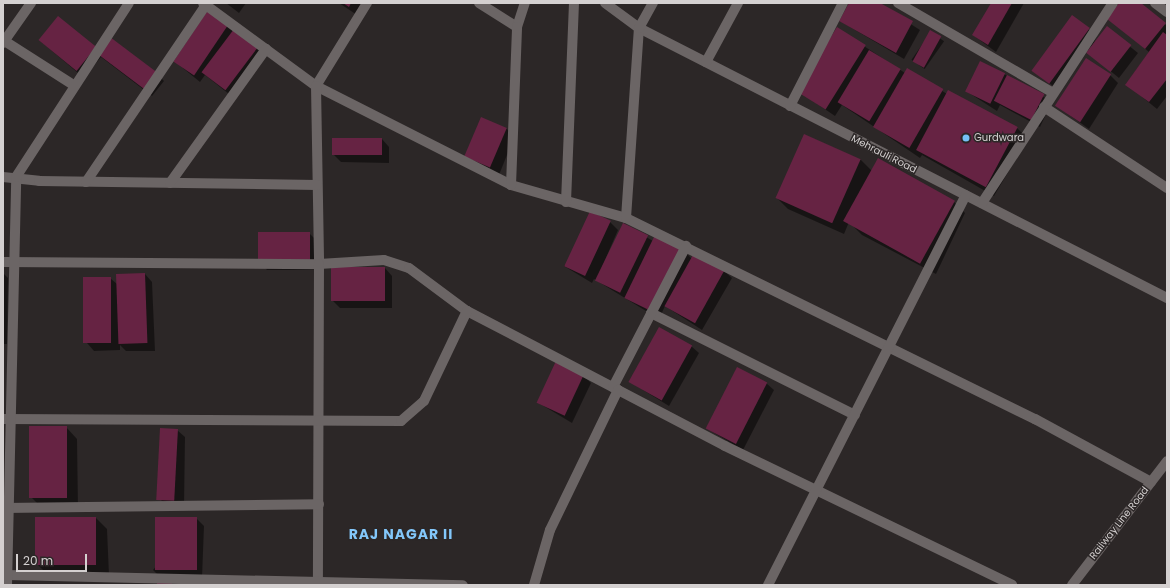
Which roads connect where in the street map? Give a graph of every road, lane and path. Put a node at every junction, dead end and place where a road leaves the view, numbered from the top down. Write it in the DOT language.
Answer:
graph roads {
  1 [pos="31,3"];
  2 [pos="129,3"];
  3 [pos="367,3"];
  4 [pos="479,3"];
  5 [pos="525,3"];
  6 [pos="574,3"];
  7 [pos="605,3"];
  8 [pos="653,3"];
  9 [pos="738,3"];
  10 [pos="843,3"];
  11 [pos="898,3"];
  12 [pos="1113,3"];
  13 [pos="1155,3"];
  14 [pos="204,4"];
  15 [pos="1167,12"];
  16 [pos="517,27"];
  17 [pos="639,28"];
  18 [pos="4,42"];
  19 [pos="266,49"];
  20 [pos="706,62"];
  21 [pos="75,86"];
  22 [pos="316,86"];
  23 [pos="1053,93"];
  24 [pos="790,106"];
  25 [pos="1044,107"];
  26 [pos="3,177"];
  27 [pos="16,177"];
  28 [pos="86,182"];
  29 [pos="170,183"];
  30 [pos="316,185"];
  31 [pos="510,185"];
  32 [pos="1167,188"];
  33 [pos="966,195"];
  34 [pos="566,202"];
  35 [pos="982,203"];
  36 [pos="626,218"];
  37 [pos="686,246"];
  38 [pos="3,262"];
  39 [pos="14,262"];
  40 [pos="319,264"];
  41 [pos="1167,298"];
  42 [pos="467,311"];
  43 [pos="652,313"];
  44 [pos="890,347"];
  45 [pos="616,389"];
  46 [pos="854,415"];
  47 [pos="7,419"];
  48 [pos="319,421"];
  49 [pos="1167,460"];
  50 [pos="1151,482"];
  51 [pos="816,490"];
  52 [pos="319,504"];
  53 [pos="6,508"];
  54 [pos="7,580"];
  55 [pos="318,583"];
  56 [pos="463,585"];
  57 [pos="534,585"];
  58 [pos="768,585"];
  59 [pos="1012,585"];
  60 [pos="1072,585"];
  1 -- 18 [label="street"];
  2 -- 21 [label="street"];
  3 -- 22 [label="street"];
  4 -- 16 [label="street"];
  5 -- 16 [label="street"];
  6 -- 34 [label="street"];
  7 -- 17 [label="street, Mehrauli Road"];
  8 -- 17 [label="street"];
  9 -- 20 [label="street"];
  10 -- 24 [label="street"];
  11 -- 23 [label="street"];
  12 -- 23 [label="street"];
  13 -- 15 [label="street"];
  14 -- 19 [label="street"];
  14 -- 28 [label="street"];
  16 -- 31 [label="street"];
  17 -- 20 [label="street, Mehrauli Road"];
  17 -- 36 [label="street"];
  18 -- 21 [label="street"];
  19 -- 22 [label="street"];
  19 -- 29 [label="street"];
  20 -- 24 [label="street, Mehrauli Road"];
  21 -- 27 [label="street"];
  22 -- 30 [label="street"];
  22 -- 31 [label="street"];
  23 -- 25 [label="street"];
  24 -- 33 [label="street, Mehrauli Road"];
  25 -- 32 [label="street"];
  25 -- 35 [label="street"];
  26 -- 27 [label="street"];
  27 -- 28 [label="street"];
  27 -- 39 [label="street"];
  28 -- 29 [label="street"];
  29 -- 30 [label="street"];
  30 -- 40 [label="street"];
  31 -- 34 [label="street"];
  33 -- 35 [label="street, Mehrauli Road"];
  33 -- 44 [label="street"];
  34 -- 36 [label="street"];
  35 -- 41 [label="street, Mehrauli Road"];
  36 -- 37 [label="street"];
  37 -- 43 [label="street"];
  37 -- 44 [label="street"];
  38 -- 39 [label="street"];
  39 -- 40 [label="street"];
  39 -- 47 [label="street"];
  40 -- 42 [label="street"];
  40 -- 48 [label="street"];
  42 -- 45 [label="street"];
  42 -- 48 [label="street"];
  43 -- 45 [label="street"];
  43 -- 46 [label="street"];
  44 -- 46 [label="street"];
  44 -- 50 [label="street"];
  45 -- 51 [label="street"];
  45 -- 57 [label="street"];
  46 -- 51 [label="street"];
  47 -- 48 [label="street"];
  47 -- 53 [label="street"];
  48 -- 52 [label="street"];
  49 -- 50 [label="street, Railway Line Road"];
  50 -- 60 [label="street, Railway Line Road"];
  51 -- 58 [label="street"];
  51 -- 59 [label="street"];
  52 -- 53 [label="street"];
  52 -- 55 [label="street"];
  53 -- 54 [label="street"];
  54 -- 55 [label="street"];
  55 -- 56 [label="street"];
}
